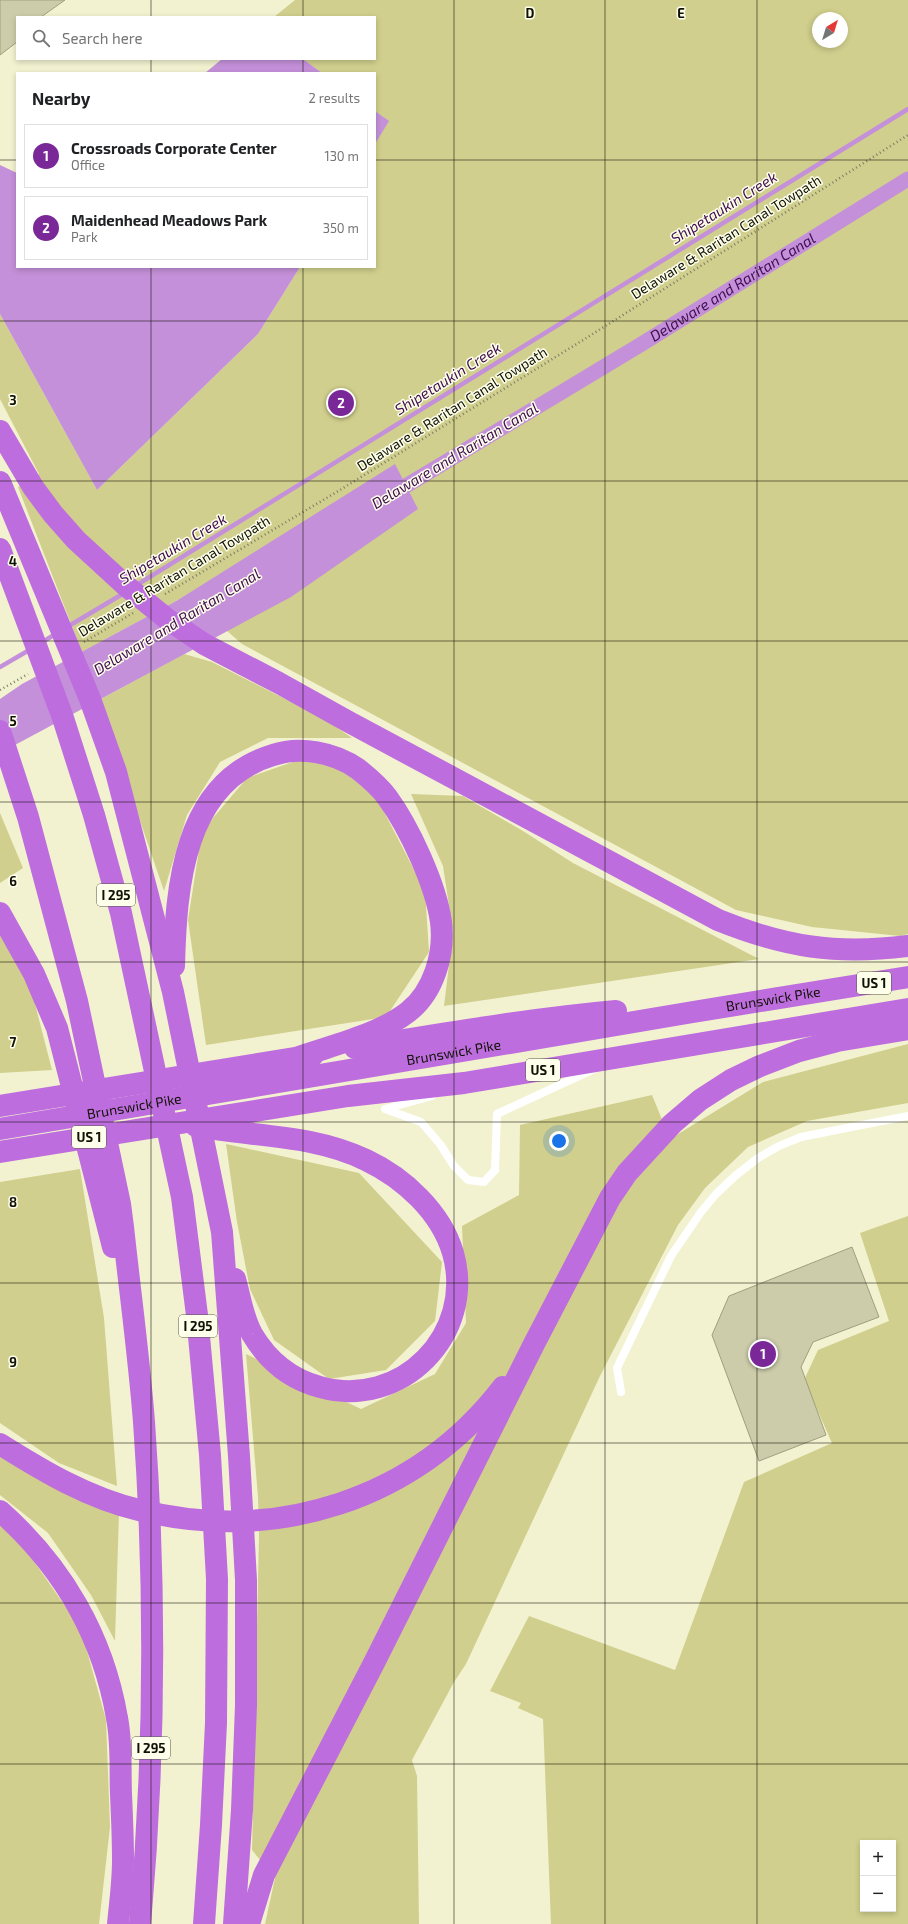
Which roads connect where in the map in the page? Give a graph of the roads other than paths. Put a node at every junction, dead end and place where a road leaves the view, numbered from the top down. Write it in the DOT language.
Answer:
graph roads {
  1 [pos="0,431"];
  2 [pos="0,482"];
  3 [pos="0,549"];
  4 [pos="0,730"];
  5 [pos="0,913"];
  6 [pos="908,946"];
  7 [pos="908,977"];
  8 [pos="175,999"];
  9 [pos="908,1009"];
  10 [pos="693,1012"];
  11 [pos="908,1029"];
  12 [pos="299,1057"];
  13 [pos="622,1057"];
  14 [pos="498,1078"];
  15 [pos="0,1094"];
  16 [pos="50,1097"];
  17 [pos="0,1106"];
  18 [pos="908,1116"];
  19 [pos="177,1123"];
  20 [pos="0,1129"];
  21 [pos="0,1152"];
  22 [pos="112,1209"];
  23 [pos="222,1232"];
  24 [pos="534,1344"];
  25 [pos="621,1392"];
  26 [pos="0,1444"];
  27 [pos="0,1511"];
  28 [pos="118,1924"];
  29 [pos="140,1924"];
  30 [pos="204,1924"];
  31 [pos="234,1924"];
  32 [pos="249,1924"];
  1 -- 6 [label="highway"];
  2 -- 8 [label="highway"];
  3 -- 30 [label="highway, I 295"];
  4 -- 22 [label="highway, I 295"];
  5 -- 22 [label="highway"];
  7 -- 10 [label="highway, Brunswick Pike / US 1"];
  8 -- 12 [label="highway"];
  8 -- 23 [label="highway"];
  9 -- 13 [label="highway, Brunswick Pike / US 1"];
  10 -- 12 [label="highway"];
  10 -- 20 [label="highway, Brunswick Pike / US 1"];
  11 -- 24 [label="highway"];
  12 -- 16 [label="highway"];
  13 -- 14 [label="highway, Brunswick Pike / US 1"];
  13 -- 14 [label="lane"];
  14 -- 19 [label="highway, Brunswick Pike / US 1"];
  15 -- 16 [label="highway"];
  16 -- 17 [label="highway"];
  18 -- 25 [label="lane"];
  19 -- 21 [label="highway, Brunswick Pike / US 1"];
  19 -- 23 [label="highway"];
  22 -- 29 [label="highway, I 295"];
  23 -- 31 [label="highway"];
  24 -- 26 [label="highway"];
  24 -- 32 [label="highway"];
  27 -- 28 [label="highway"];
}
